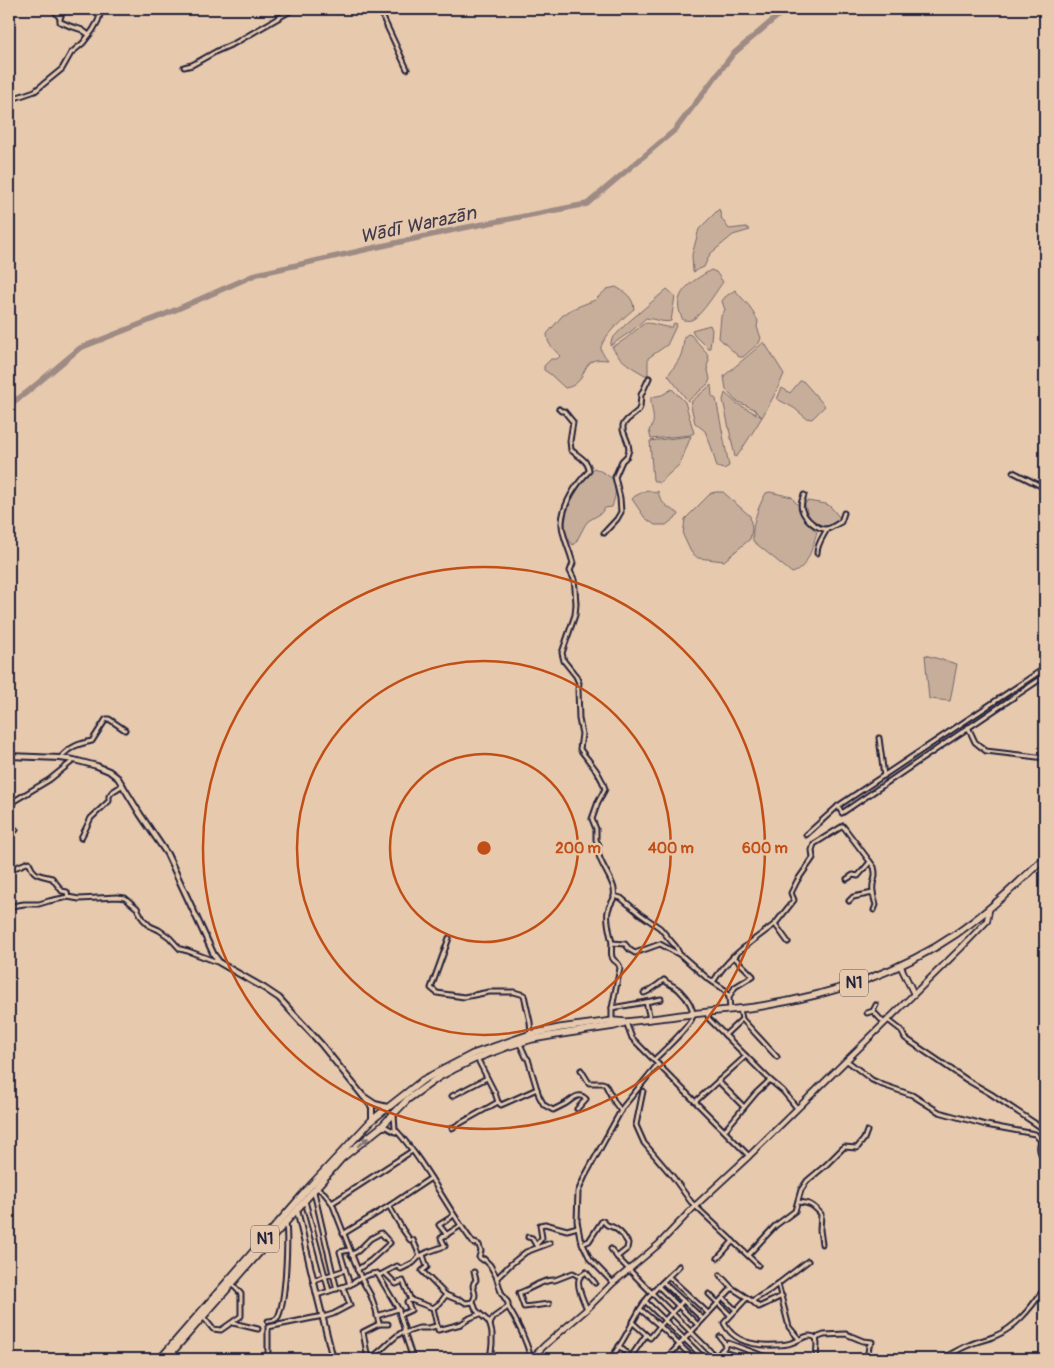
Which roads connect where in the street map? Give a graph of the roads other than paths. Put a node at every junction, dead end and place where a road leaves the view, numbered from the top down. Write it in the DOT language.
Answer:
graph roads {
  1 [pos="53,9"];
  2 [pos="64,9"];
  3 [pos="102,9"];
  4 [pos="294,9"];
  5 [pos="379,9"];
  6 [pos="60,18"];
  7 [pos="89,35"];
  8 [pos="184,67"];
  9 [pos="407,70"];
  10 [pos="9,100"];
  11 [pos="649,378"];
  12 [pos="559,409"];
  13 [pos="1013,472"];
  14 [pos="1045,488"];
  15 [pos="804,495"];
  16 [pos="844,513"];
  17 [pos="828,529"];
  18 [pos="604,533"];
  19 [pos="818,553"];
  20 [pos="1045,668"];
  21 [pos="1045,676"];
  22 [pos="968,727"];
  23 [pos="125,730"];
  24 [pos="879,738"];
  25 [pos="9,756"];
  26 [pos="60,758"];
  27 [pos="1045,758"];
  28 [pos="74,760"];
  29 [pos="884,776"];
  30 [pos="123,785"];
  31 [pos="838,806"];
  32 [pos="9,811"];
  33 [pos="9,823"];
  34 [pos="16,830"];
  35 [pos="806,835"];
  36 [pos="81,838"];
  37 [pos="1045,856"];
  38 [pos="870,862"];
  39 [pos="14,868"];
  40 [pos="847,879"];
  41 [pos="873,893"];
  42 [pos="614,896"];
  43 [pos="68,897"];
  44 [pos="849,901"];
  45 [pos="9,905"];
  46 [pos="874,910"];
  47 [pos="988,910"];
  48 [pos="775,924"];
  49 [pos="449,938"];
  50 [pos="788,942"];
  51 [pos="612,943"];
  52 [pos="680,956"];
  53 [pos="733,956"];
  54 [pos="220,963"];
  55 [pos="900,965"];
  56 [pos="713,982"];
  57 [pos="644,993"];
  58 [pos="914,994"];
  59 [pos="729,997"];
  60 [pos="661,999"];
  61 [pos="646,1002"];
  62 [pos="876,1005"];
  63 [pos="612,1008"];
  64 [pos="740,1008"];
  65 [pos="730,1010"];
  66 [pos="873,1011"];
  67 [pos="707,1012"];
  68 [pos="866,1013"];
  69 [pos="693,1014"];
  70 [pos="650,1019"];
  71 [pos="742,1019"];
  72 [pos="612,1021"];
  73 [pos="886,1021"];
  74 [pos="626,1022"];
  75 [pos="531,1034"];
  76 [pos="725,1035"];
  77 [pos="519,1043"];
  78 [pos="746,1056"];
  79 [pos="776,1057"];
  80 [pos="477,1058"];
  81 [pos="654,1060"];
  82 [pos="846,1060"];
  83 [pos="658,1064"];
  84 [pos="581,1070"];
  85 [pos="487,1078"];
  86 [pos="770,1080"];
  87 [pos="718,1081"];
  88 [pos="537,1089"];
  89 [pos="644,1091"];
  90 [pos="364,1096"];
  91 [pos="452,1096"];
  92 [pos="696,1101"];
  93 [pos="498,1102"];
  94 [pos="387,1107"];
  95 [pos="744,1108"];
  96 [pos="797,1108"];
  97 [pos="577,1109"];
  98 [pos="621,1111"];
  99 [pos="394,1115"];
  100 [pos="372,1120"];
  101 [pos="452,1128"];
  102 [pos="380,1129"];
  103 [pos="724,1130"];
  104 [pos="1045,1130"];
  105 [pos="867,1131"];
  106 [pos="403,1138"];
  107 [pos="412,1151"];
  108 [pos="750,1156"];
  109 [pos="1045,1160"];
  110 [pos="431,1178"];
  111 [pos="315,1190"];
  112 [pos="305,1200"];
  113 [pos="798,1202"];
  114 [pos="332,1204"];
  115 [pos="389,1206"];
  116 [pos="695,1206"];
  117 [pos="297,1210"];
  118 [pos="453,1214"];
  119 [pos="286,1223"];
  120 [pos="460,1226"];
  121 [pos="578,1226"];
  122 [pos="343,1234"];
  123 [pos="446,1235"];
  124 [pos="528,1238"];
  125 [pos="734,1241"];
  126 [pos="550,1243"];
  127 [pos="582,1244"];
  128 [pos="822,1244"];
  129 [pos="536,1246"];
  130 [pos="611,1249"];
  131 [pos="349,1250"];
  132 [pos="351,1255"];
  133 [pos="422,1255"];
  134 [pos="748,1255"];
  135 [pos="617,1257"];
  136 [pos="718,1258"];
  137 [pos="808,1261"];
  138 [pos="758,1265"];
  139 [pos="679,1266"];
  140 [pos="345,1270"];
  141 [pos="357,1270"];
  142 [pos="629,1270"];
  143 [pos="474,1272"];
  144 [pos="377,1273"];
  145 [pos="385,1273"];
  146 [pos="333,1274"];
  147 [pos="720,1275"];
  148 [pos="325,1276"];
  149 [pos="669,1277"];
  150 [pos="361,1278"];
  151 [pos="497,1278"];
  152 [pos="580,1278"];
  153 [pos="313,1280"];
  154 [pos="595,1283"];
  155 [pos="664,1283"];
  156 [pos="232,1284"];
  157 [pos="613,1284"];
  158 [pos="778,1284"];
  159 [pos="350,1285"];
  160 [pos="343,1287"];
  161 [pos="659,1287"];
  162 [pos="732,1288"];
  163 [pos="337,1289"];
  164 [pos="329,1291"];
  165 [pos="1045,1291"];
  166 [pos="446,1294"];
  167 [pos="652,1294"];
  168 [pos="709,1294"];
  169 [pos="317,1295"];
  170 [pos="782,1296"];
  171 [pos="723,1298"];
  172 [pos="747,1298"];
  173 [pos="411,1300"];
  174 [pos="645,1301"];
  175 [pos="752,1301"];
  176 [pos="473,1302"];
  177 [pos="683,1302"];
  178 [pos="718,1303"];
  179 [pos="550,1304"];
  180 [pos="678,1306"];
  181 [pos="508,1307"];
  182 [pos="398,1308"];
  183 [pos="433,1308"];
  184 [pos="587,1308"];
  185 [pos="640,1309"];
  186 [pos="736,1310"];
  187 [pos="672,1313"];
  188 [pos="480,1314"];
  189 [pos="708,1314"];
  190 [pos="400,1315"];
  191 [pos="730,1315"];
  192 [pos="323,1316"];
  193 [pos="377,1316"];
  194 [pos="203,1317"];
  195 [pos="665,1320"];
  196 [pos="703,1320"];
  197 [pos="268,1321"];
  198 [pos="232,1322"];
  199 [pos="632,1322"];
  200 [pos="379,1324"];
  201 [pos="388,1324"];
  202 [pos="698,1325"];
  203 [pos="437,1326"];
  204 [pos="490,1326"];
  205 [pos="660,1326"];
  206 [pos="258,1329"];
  207 [pos="404,1332"];
  208 [pos="691,1332"];
  209 [pos="646,1335"];
  210 [pos="734,1336"];
  211 [pos="720,1337"];
  212 [pos="816,1338"];
  213 [pos="684,1339"];
  214 [pos="799,1339"];
  215 [pos="727,1344"];
  216 [pos="679,1345"];
  217 [pos="619,1346"];
  218 [pos="721,1351"];
  219 [pos="755,1354"];
  220 [pos="632,1358"];
  221 [pos="160,1359"];
  222 [pos="166,1359"];
  223 [pos="268,1359"];
  224 [pos="333,1359"];
  225 [pos="369,1359"];
  226 [pos="413,1359"];
  227 [pos="490,1359"];
  228 [pos="531,1359"];
  229 [pos="610,1359"];
  230 [pos="666,1359"];
  231 [pos="694,1359"];
  232 [pos="705,1359"];
  233 [pos="716,1359"];
  234 [pos="745,1359"];
  235 [pos="753,1359"];
  236 [pos="772,1359"];
  237 [pos="816,1359"];
  238 [pos="867,1359"];
  239 [pos="941,1359"];
  1 -- 6 [label="street"];
  2 -- 6 [label="street"];
  3 -- 7 [label="street"];
  4 -- 8 [label="street"];
  5 -- 9 [label="street"];
  6 -- 7 [label="street"];
  7 -- 10 [label="street"];
  11 -- 18 [label="street"];
  12 -- 42 [label="street"];
  13 -- 14 [label="street"];
  15 -- 17 [label="street"];
  16 -- 17 [label="street"];
  17 -- 19 [label="street"];
  20 -- 29 [label="street"];
  21 -- 22 [label="street"];
  22 -- 27 [label="street"];
  22 -- 31 [label="street"];
  23 -- 26 [label="street"];
  24 -- 29 [label="street"];
  25 -- 26 [label="street"];
  26 -- 28 [label="street"];
  28 -- 30 [label="street"];
  28 -- 32 [label="street"];
  29 -- 31 [label="street"];
  30 -- 36 [label="street"];
  30 -- 54 [label="street"];
  31 -- 35 [label="street"];
  33 -- 34 [label="street"];
  37 -- 47 [label="highway, N1"];
  38 -- 40 [label="street"];
  38 -- 41 [label="street"];
  38 -- 48 [label="street"];
  39 -- 43 [label="street"];
  41 -- 44 [label="street"];
  41 -- 46 [label="street"];
  42 -- 51 [label="street"];
  42 -- 52 [label="street"];
  43 -- 45 [label="street"];
  43 -- 54 [label="street"];
  47 -- 55 [label="highway, N1"];
  47 -- 58 [label="main road"];
  48 -- 50 [label="street"];
  48 -- 53 [label="street"];
  49 -- 75 [label="street"];
  51 -- 52 [label="street"];
  51 -- 63 [label="street"];
  52 -- 56 [label="street"];
  53 -- 56 [label="street"];
  53 -- 59 [label="street"];
  54 -- 90 [label="street"];
  55 -- 58 [label="main road"];
  55 -- 64 [label="highway, N1"];
  56 -- 59 [label="street"];
  57 -- 69 [label="street"];
  58 -- 73 [label="main road"];
  59 -- 65 [label="street"];
  60 -- 61 [label="street"];
  61 -- 63 [label="street"];
  61 -- 70 [label="street"];
  62 -- 66 [label="street"];
  63 -- 72 [label="street"];
  64 -- 65 [label="highway, N1"];
  64 -- 71 [label="street"];
  65 -- 67 [label="highway, N1"];
  66 -- 68 [label="street"];
  66 -- 73 [label="street"];
  67 -- 69 [label="highway, N1"];
  67 -- 76 [label="street"];
  69 -- 70 [label="highway, N1"];
  69 -- 81 [label="street"];
  70 -- 74 [label="highway, N1"];
  71 -- 76 [label="street"];
  71 -- 79 [label="street"];
  72 -- 74 [label="highway, N1"];
  72 -- 75 [label="highway, N1"];
  73 -- 82 [label="main road"];
  73 -- 104 [label="street"];
  74 -- 77 [label="highway, N1"];
  74 -- 81 [label="street"];
  75 -- 94 [label="highway, N1"];
  76 -- 78 [label="street"];
  77 -- 80 [label="highway, N1"];
  77 -- 88 [label="street"];
  78 -- 86 [label="street"];
  78 -- 87 [label="street"];
  80 -- 85 [label="street"];
  80 -- 99 [label="highway, N1"];
  81 -- 83 [label="street"];
  82 -- 96 [label="main road"];
  82 -- 109 [label="street"];
  83 -- 92 [label="street"];
  83 -- 98 [label="street"];
  84 -- 98 [label="street"];
  85 -- 91 [label="street"];
  85 -- 93 [label="street"];
  86 -- 95 [label="street"];
  86 -- 96 [label="street"];
  87 -- 92 [label="street"];
  87 -- 95 [label="street"];
  88 -- 93 [label="street"];
  88 -- 97 [label="street"];
  89 -- 116 [label="street"];
  90 -- 94 [label="street"];
  90 -- 100 [label="street"];
  92 -- 103 [label="street"];
  93 -- 101 [label="street"];
  94 -- 99 [label="highway"];
  94 -- 100 [label="highway, N1"];
  95 -- 103 [label="street"];
  96 -- 108 [label="main road"];
  98 -- 121 [label="street"];
  99 -- 102 [label="highway, N1"];
  99 -- 106 [label="street"];
  100 -- 102 [label="highway"];
  100 -- 221 [label="highway, N1"];
  102 -- 106 [label="street"];
  111 -- 102 [label="highway, N1 / N1, one-way"];
  103 -- 108 [label="street"];
  105 -- 113 [label="street"];
  106 -- 107 [label="street"];
  107 -- 110 [label="street"];
  107 -- 114 [label="street"];
  108 -- 116 [label="main road"];
  110 -- 115 [label="street"];
  110 -- 118 [label="street"];
  111 -- 112 [label="highway, N1 / N1"];
  111 -- 114 [label="street"];
  111 -- 146 [label="street"];
  112 -- 117 [label="highway, N1 / N1"];
  112 -- 148 [label="street"];
  113 -- 128 [label="street"];
  113 -- 134 [label="street"];
  114 -- 122 [label="street"];
  115 -- 122 [label="street"];
  115 -- 133 [label="street"];
  116 -- 125 [label="street"];
  116 -- 142 [label="main road"];
  117 -- 119 [label="highway, N1 / N1"];
  117 -- 153 [label="street"];
  118 -- 120 [label="street"];
  118 -- 123 [label="street"];
  119 -- 156 [label="highway, N1 / N1"];
  119 -- 197 [label="street"];
  120 -- 123 [label="street"];
  120 -- 151 [label="street"];
  121 -- 127 [label="street"];
  121 -- 129 [label="street"];
  122 -- 131 [label="street"];
  123 -- 133 [label="street"];
  124 -- 129 [label="street"];
  125 -- 134 [label="street"];
  125 -- 136 [label="street"];
  126 -- 129 [label="street"];
  127 -- 135 [label="street"];
  127 -- 157 [label="street"];
  129 -- 151 [label="street"];
  130 -- 135 [label="street"];
  131 -- 132 [label="street"];
  131 -- 140 [label="street"];
  132 -- 141 [label="street"];
  132 -- 141 [label="street"];
  133 -- 145 [label="street"];
  133 -- 166 [label="street"];
  134 -- 138 [label="street"];
  135 -- 142 [label="street"];
  137 -- 158 [label="street"];
  139 -- 149 [label="street"];
  140 -- 146 [label="street"];
  140 -- 159 [label="street"];
  141 -- 150 [label="street"];
  142 -- 157 [label="main road"];
  142 -- 167 [label="street"];
  143 -- 176 [label="street"];
  144 -- 145 [label="street"];
  144 -- 150 [label="street"];
  144 -- 182 [label="street"];
  145 -- 173 [label="street"];
  146 -- 148 [label="street"];
  146 -- 163 [label="street"];
  147 -- 162 [label="street"];
  148 -- 153 [label="street"];
  148 -- 164 [label="street"];
  149 -- 155 [label="street"];
  149 -- 189 [label="street"];
  150 -- 159 [label="street"];
  150 -- 193 [label="street"];
  151 -- 181 [label="street"];
  152 -- 154 [label="street"];
  152 -- 179 [label="street"];
  152 -- 184 [label="street"];
  153 -- 169 [label="street"];
  155 -- 161 [label="street"];
  155 -- 177 [label="street"];
  156 -- 194 [label="highway, N1 / N1"];
  156 -- 198 [label="street"];
  157 -- 184 [label="main road"];
  158 -- 170 [label="street"];
  158 -- 175 [label="street"];
  159 -- 160 [label="street"];
  160 -- 163 [label="street"];
  160 -- 192 [label="street"];
  161 -- 167 [label="street"];
  161 -- 180 [label="street"];
  162 -- 171 [label="street"];
  162 -- 172 [label="street"];
  163 -- 164 [label="street"];
  164 -- 169 [label="street"];
  165 -- 239 [label="street"];
  166 -- 176 [label="street"];
  166 -- 183 [label="street"];
  167 -- 174 [label="street"];
  167 -- 187 [label="street"];
  168 -- 178 [label="street"];
  169 -- 192 [label="street"];
  170 -- 175 [label="street"];
  170 -- 214 [label="street"];
  171 -- 178 [label="street"];
  171 -- 186 [label="street"];
  172 -- 175 [label="street"];
  172 -- 186 [label="street"];
  173 -- 183 [label="street"];
  173 -- 190 [label="street"];
  174 -- 185 [label="street"];
  174 -- 195 [label="street"];
  176 -- 188 [label="street"];
  177 -- 180 [label="street"];
  177 -- 196 [label="street"];
  178 -- 189 [label="street"];
  178 -- 191 [label="street"];
  180 -- 187 [label="street"];
  180 -- 202 [label="street"];
  181 -- 204 [label="street"];
  181 -- 228 [label="street"];
  182 -- 190 [label="street"];
  182 -- 193 [label="street"];
  183 -- 203 [label="street"];
  184 -- 228 [label="main road"];
  185 -- 199 [label="street"];
  185 -- 205 [label="street"];
  186 -- 191 [label="street"];
  187 -- 195 [label="street"];
  187 -- 208 [label="street"];
  188 -- 203 [label="street"];
  188 -- 204 [label="street"];
  189 -- 196 [label="street"];
  190 -- 207 [label="street"];
  191 -- 210 [label="street"];
  192 -- 223 [label="street"];
  192 -- 224 [label="street"];
  193 -- 200 [label="street"];
  194 -- 198 [label="street"];
  194 -- 222 [label="highway, N1 / N1"];
  195 -- 205 [label="street"];
  195 -- 213 [label="street"];
  196 -- 202 [label="street"];
  198 -- 206 [label="street"];
  199 -- 209 [label="street"];
  199 -- 217 [label="street"];
  200 -- 201 [label="street"];
  200 -- 225 [label="street"];
  202 -- 208 [label="street"];
  203 -- 207 [label="street"];
  204 -- 227 [label="street"];
  205 -- 209 [label="street"];
  205 -- 216 [label="street"];
  207 -- 225 [label="street"];
  207 -- 226 [label="street"];
  208 -- 213 [label="street"];
  208 -- 233 [label="street"];
  209 -- 220 [label="street"];
  210 -- 214 [label="street"];
  210 -- 215 [label="street"];
  211 -- 215 [label="street"];
  212 -- 214 [label="street"];
  212 -- 237 [label="street"];
  212 -- 238 [label="street"];
  213 -- 216 [label="street"];
  213 -- 232 [label="street"];
  215 -- 218 [label="street"];
  215 -- 219 [label="street"];
  216 -- 230 [label="street"];
  216 -- 231 [label="street"];
  217 -- 220 [label="street"];
  217 -- 229 [label="street"];
  218 -- 233 [label="street"];
  218 -- 234 [label="street"];
  219 -- 235 [label="street"];
  219 -- 236 [label="street"];
}
